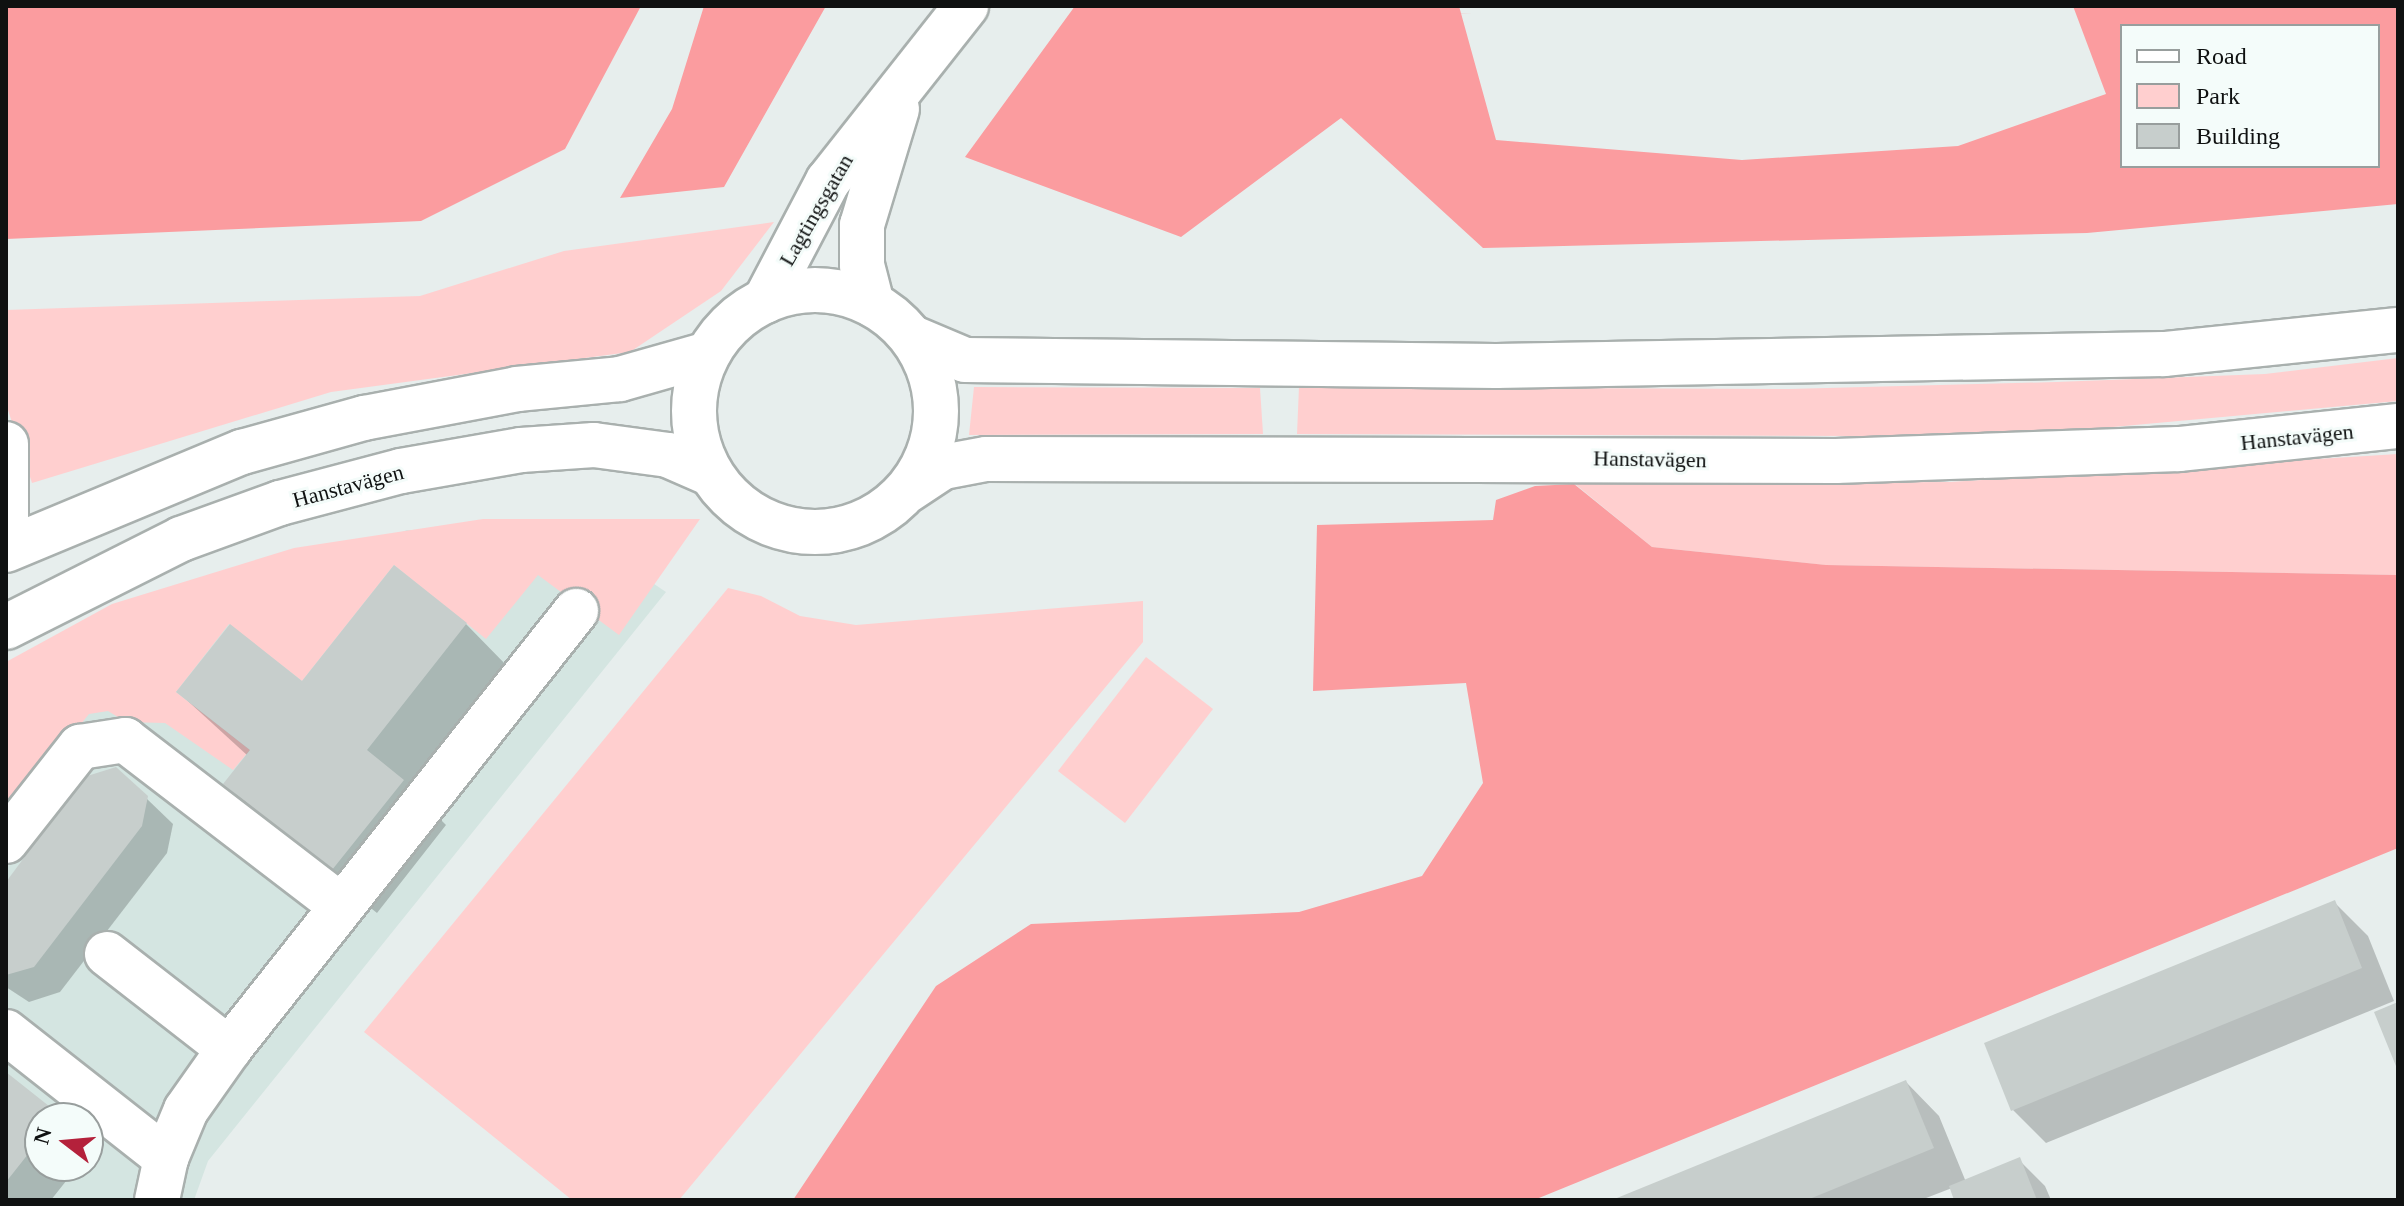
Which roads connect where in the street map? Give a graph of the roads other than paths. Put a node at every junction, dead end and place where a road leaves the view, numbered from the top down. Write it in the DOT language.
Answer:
graph roads {
  1 [pos="966,6"];
  2 [pos="904,87"];
  3 [pos="765,301"];
  4 [pos="872,304"];
  5 [pos="2398,330"];
  6 [pos="913,338"];
  7 [pos="708,354"];
  8 [pos="2398,426"];
  9 [pos="6,444"];
  10 [pos="711,474"];
  11 [pos="908,490"];
  12 [pos="6,522"];
  13 [pos="6,550"];
  14 [pos="576,611"];
  15 [pos="6,627"];
  16 [pos="6,841"];
  17 [pos="341,906"];
  18 [pos="107,954"];
  19 [pos="6,1032"];
  20 [pos="229,1049"];
  21 [pos="166,1158"];
  22 [pos="157,1200"];
  1 -- 2 [label="main road, Lagtingsgatan"];
  2 -- 3 [label="main road, Lagtingsgatan"];
  2 -- 4 [label="main road, Lagtingsgatan"];
  3 -- 4 [label="main road"];
  3 -- 7 [label="main road"];
  4 -- 6 [label="main road"];
  5 -- 6 [label="main road"];
  6 -- 11 [label="main road"];
  7 -- 10 [label="main road"];
  7 -- 13 [label="main road"];
  8 -- 11 [label="main road, Hanstavägen"];
  9 -- 12 [label="main road"];
  10 -- 11 [label="main road"];
  10 -- 15 [label="main road, Hanstavägen"];
  14 -- 17 [label="main road"];
  16 -- 17 [label="main road"];
  17 -- 20 [label="main road"];
  18 -- 20 [label="main road"];
  19 -- 21 [label="main road"];
  20 -- 21 [label="main road"];
  21 -- 22 [label="main road"];
}
